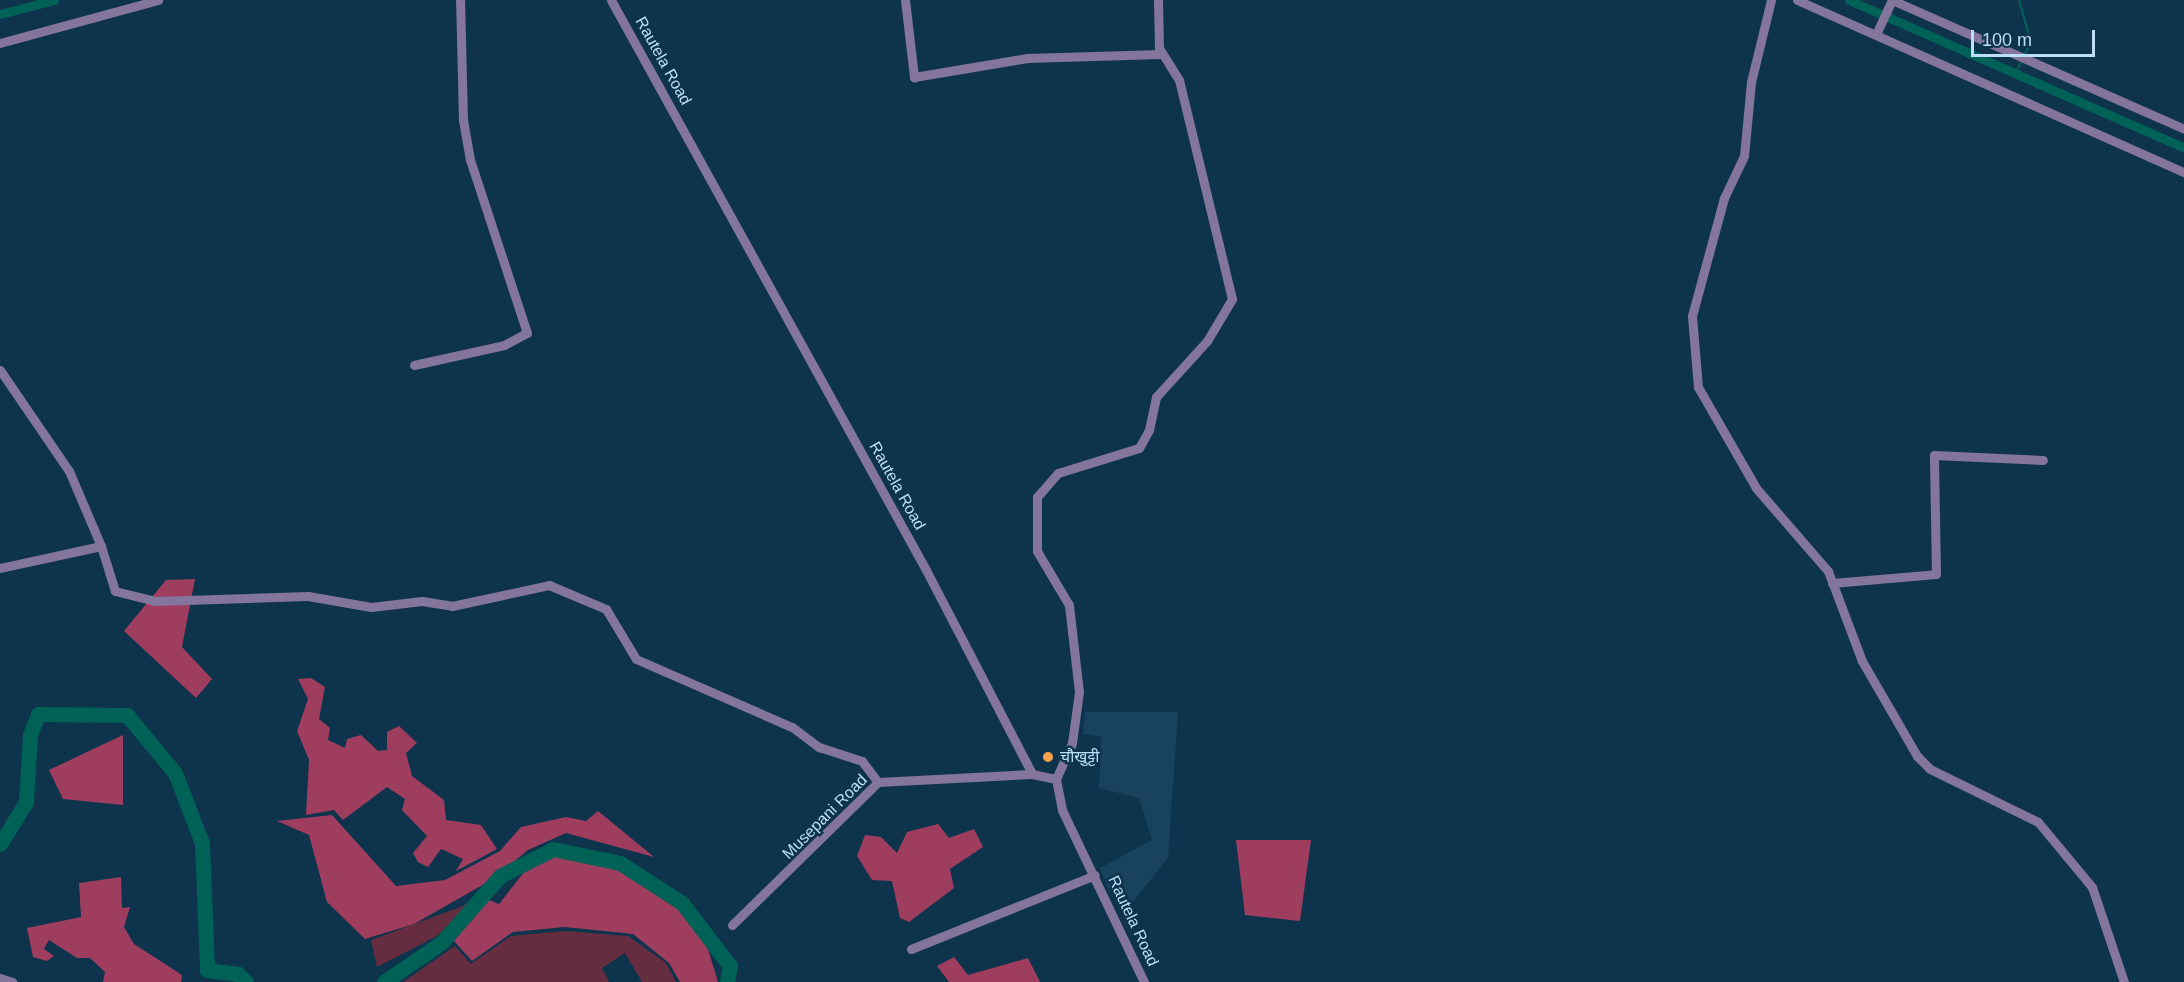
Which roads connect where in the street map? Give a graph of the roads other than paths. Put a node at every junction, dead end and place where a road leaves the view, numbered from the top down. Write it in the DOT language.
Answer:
graph roads {
  1 [pos="158,0"];
  2 [pos="460,0"];
  3 [pos="611,0"];
  4 [pos="906,0"];
  5 [pos="1158,0"];
  6 [pos="1771,0"];
  7 [pos="1797,0"];
  8 [pos="1889,3"];
  9 [pos="1878,28"];
  10 [pos="0,43"];
  11 [pos="1161,54"];
  12 [pos="2184,129"];
  13 [pos="2184,172"];
  14 [pos="414,364"];
  15 [pos="0,370"];
  16 [pos="2043,460"];
  17 [pos="101,546"];
  18 [pos="0,568"];
  19 [pos="1832,583"];
  20 [pos="1032,774"];
  21 [pos="1056,779"];
  22 [pos="878,783"];
  23 [pos="1095,875"];
  24 [pos="732,925"];
  25 [pos="911,949"];
  26 [pos="0,978"];
  27 [pos="12,982"];
  28 [pos="1144,982"];
  29 [pos="2124,982"];
  1 -- 10 [label="street"];
  2 -- 14 [label="street"];
  3 -- 20 [label="street, Rautela Road"];
  4 -- 11 [label="street"];
  5 -- 11 [label="street"];
  6 -- 19 [label="street"];
  7 -- 9 [label="street"];
  8 -- 9 [label="street"];
  8 -- 12 [label="street"];
  9 -- 13 [label="street"];
  11 -- 21 [label="street"];
  15 -- 17 [label="street"];
  16 -- 19 [label="street"];
  17 -- 18 [label="street"];
  17 -- 22 [label="street"];
  19 -- 29 [label="street"];
  20 -- 21 [label="street"];
  20 -- 22 [label="street, Musepani Road"];
  21 -- 23 [label="street, Rautela Road"];
  22 -- 24 [label="street, Musepani Road"];
  23 -- 25 [label="street"];
  23 -- 28 [label="street, Rautela Road"];
  26 -- 27 [label="street"];
}
